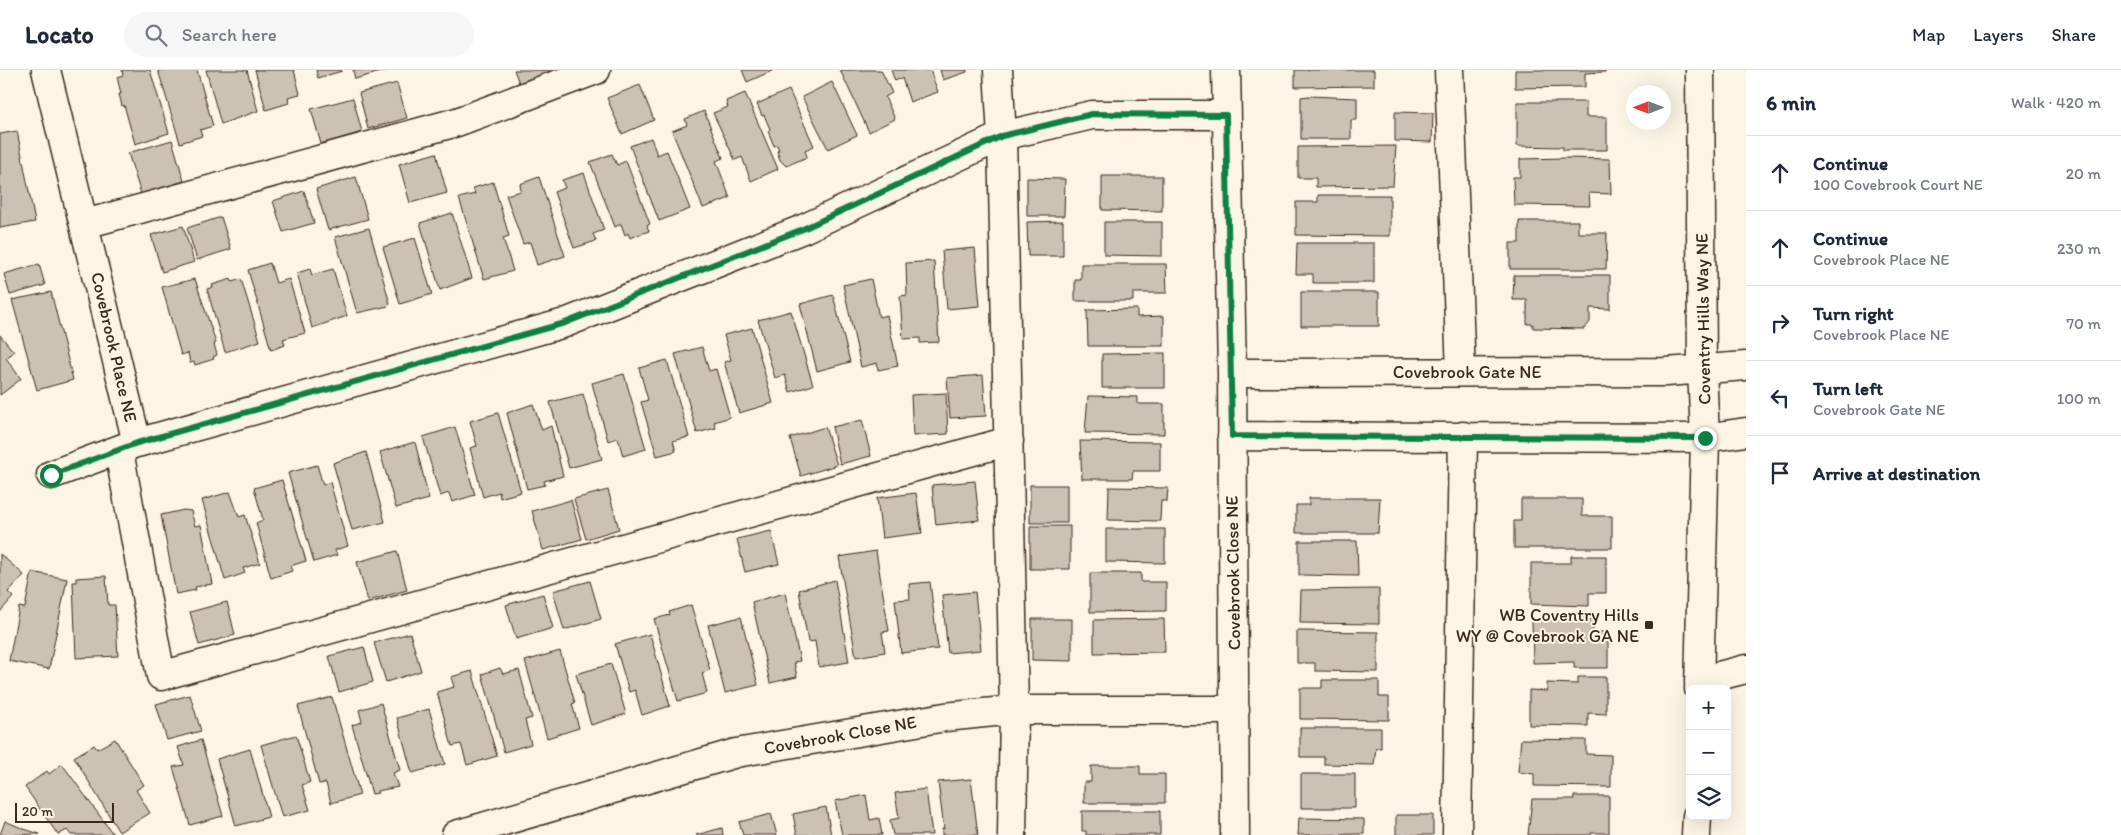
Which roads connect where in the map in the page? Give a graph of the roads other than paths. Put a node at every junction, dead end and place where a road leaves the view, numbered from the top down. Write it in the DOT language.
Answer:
graph roads {
  1 [pos="46,70"];
  2 [pos="596,70"];
  3 [pos="998,70"];
  4 [pos="1226,70"];
  5 [pos="1450,70"];
  6 [pos="1700,70"];
  7 [pos="1226,115"];
  8 [pos="1002,136"];
  9 [pos="85,224"];
  10 [pos="1746,366"];
  11 [pos="1702,369"];
  12 [pos="1461,372"];
  13 [pos="1232,373"];
  14 [pos="1746,432"];
  15 [pos="1232,436"];
  16 [pos="1463,436"];
  17 [pos="1705,438"];
  18 [pos="1009,441"];
  19 [pos="128,447"];
  20 [pos="51,475"];
  21 [pos="1746,669"];
  22 [pos="1699,685"];
  23 [pos="1014,710"];
  24 [pos="1235,710"];
  25 [pos="1697,820"];
  26 [pos="456,835"];
  27 [pos="1012,835"];
  28 [pos="1236,835"];
  29 [pos="1457,835"];
  30 [pos="1696,835"];
  1 -- 9 [label="street, Covebrook Place NE"];
  2 -- 9 [label="street"];
  3 -- 8 [label="street"];
  4 -- 7 [label="street"];
  5 -- 12 [label="street"];
  6 -- 11 [label="street, Coventry Hills Way NE"];
  7 -- 8 [label="street, Covebrook Place NE"];
  7 -- 13 [label="street"];
  8 -- 18 [label="street"];
  8 -- 19 [label="street, Covebrook Place NE"];
  9 -- 19 [label="street, Covebrook Place NE"];
  10 -- 11 [label="street, Covebrook Gate NE"];
  11 -- 12 [label="street, Covebrook Gate NE"];
  11 -- 17 [label="street, Coventry Hills Way NE"];
  12 -- 13 [label="street, Covebrook Gate NE"];
  13 -- 15 [label="street"];
  14 -- 17 [label="street"];
  15 -- 16 [label="street"];
  15 -- 24 [label="street, Covebrook Close NE"];
  16 -- 17 [label="street"];
  16 -- 29 [label="street"];
  17 -- 22 [label="street, Coventry Hills Way NE"];
  18 -- 19 [label="street"];
  18 -- 23 [label="street"];
  19 -- 20 [label="street"];
  21 -- 22 [label="street"];
  23 -- 24 [label="street, Covebrook Close NE"];
  23 -- 26 [label="street, Covebrook Close NE"];
  23 -- 27 [label="street"];
  24 -- 28 [label="street, Covebrook Close NE"];
  25 -- 30 [label="street"];
}
